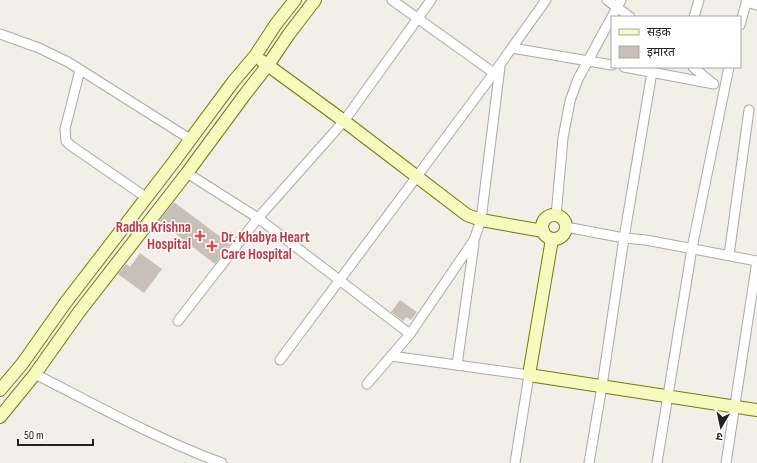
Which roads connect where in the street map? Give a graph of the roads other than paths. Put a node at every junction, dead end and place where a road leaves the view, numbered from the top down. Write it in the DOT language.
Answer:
graph roads {
  1 [pos="294,0"];
  2 [pos="315,0"];
  3 [pos="392,0"];
  4 [pos="431,0"];
  5 [pos="546,0"];
  6 [pos="607,0"];
  7 [pos="699,0"];
  8 [pos="747,1"];
  9 [pos="619,3"];
  10 [pos="757,5"];
  11 [pos="612,16"];
  12 [pos="629,16"];
  13 [pos="694,16"];
  14 [pos="611,18"];
  15 [pos="418,19"];
  16 [pos="741,22"];
  17 [pos="0,34"];
  18 [pos="512,48"];
  19 [pos="254,56"];
  20 [pos="588,60"];
  21 [pos="268,65"];
  22 [pos="500,65"];
  23 [pos="611,65"];
  24 [pos="630,68"];
  25 [pos="694,68"];
  26 [pos="729,68"];
  27 [pos="80,70"];
  28 [pos="652,72"];
  29 [pos="494,73"];
  30 [pos="714,84"];
  31 [pos="723,92"];
  32 [pos="749,110"];
  33 [pos="344,121"];
  34 [pos="190,139"];
  35 [pos="186,173"];
  36 [pos="417,176"];
  37 [pos="147,198"];
  38 [pos="556,216"];
  39 [pos="258,218"];
  40 [pos="481,220"];
  41 [pos="566,227"];
  42 [pos="547,235"];
  43 [pos="624,238"];
  44 [pos="474,240"];
  45 [pos="692,248"];
  46 [pos="729,255"];
  47 [pos="340,281"];
  48 [pos="178,321"];
  49 [pos="410,334"];
  50 [pos="391,356"];
  51 [pos="280,360"];
  52 [pos="457,365"];
  53 [pos="35,374"];
  54 [pos="529,375"];
  55 [pos="367,384"];
  56 [pos="602,386"];
  57 [pos="0,390"];
  58 [pos="668,396"];
  59 [pos="735,407"];
  60 [pos="757,410"];
  61 [pos="0,417"];
  62 [pos="222,463"];
  63 [pos="515,463"];
  64 [pos="589,463"];
  65 [pos="657,463"];
  66 [pos="726,463"];
  1 -- 19 [label="main road"];
  2 -- 21 [label="main road"];
  3 -- 15 [label="street"];
  4 -- 15 [label="street"];
  5 -- 18 [label="street"];
  6 -- 9 [label="street"];
  7 -- 13 [label="street"];
  8 -- 10 [label="street"];
  8 -- 16 [label="street"];
  9 -- 11 [label="street"];
  9 -- 12 [label="street"];
  14 -- 20 [label="street"];
  15 -- 29 [label="street"];
  15 -- 33 [label="street"];
  17 -- 27 [label="street"];
  18 -- 20 [label="street"];
  18 -- 22 [label="street"];
  19 -- 21 [label="main road"];
  19 -- 34 [label="main road"];
  20 -- 23 [label="street"];
  20 -- 38 [label="street"];
  21 -- 33 [label="main road"];
  21 -- 35 [label="main road"];
  22 -- 29 [label="street"];
  22 -- 40 [label="street"];
  24 -- 28 [label="street"];
  25 -- 30 [label="street"];
  26 -- 31 [label="street"];
  27 -- 34 [label="street"];
  27 -- 37 [label="street"];
  28 -- 30 [label="street"];
  28 -- 43 [label="street"];
  29 -- 36 [label="street"];
  30 -- 31 [label="street"];
  31 -- 45 [label="street"];
  32 -- 46 [label="street"];
  33 -- 36 [label="main road"];
  33 -- 39 [label="street"];
  34 -- 37 [label="main road"];
  35 -- 39 [label="street"];
  35 -- 53 [label="main road"];
  36 -- 40 [label="main road"];
  36 -- 47 [label="street"];
  37 -- 57 [label="main road"];
  38 -- 41 [label="main road"];
  38 -- 42 [label="main road"];
  39 -- 47 [label="street"];
  39 -- 48 [label="street"];
  40 -- 42 [label="main road"];
  40 -- 44 [label="street"];
  41 -- 42 [label="main road"];
  41 -- 43 [label="street"];
  42 -- 54 [label="main road"];
  43 -- 45 [label="street"];
  43 -- 56 [label="street"];
  44 -- 49 [label="street"];
  44 -- 52 [label="street"];
  45 -- 46 [label="street"];
  45 -- 58 [label="street"];
  46 -- 59 [label="street"];
  47 -- 49 [label="street"];
  47 -- 51 [label="street"];
  49 -- 50 [label="street"];
  50 -- 52 [label="street"];
  50 -- 55 [label="street"];
  52 -- 54 [label="street"];
  53 -- 61 [label="main road"];
  53 -- 62 [label="street"];
  54 -- 56 [label="main road"];
  54 -- 63 [label="street"];
  56 -- 58 [label="main road"];
  56 -- 64 [label="street"];
  58 -- 59 [label="main road"];
  58 -- 65 [label="street"];
  59 -- 60 [label="main road"];
  59 -- 66 [label="street"];
}
